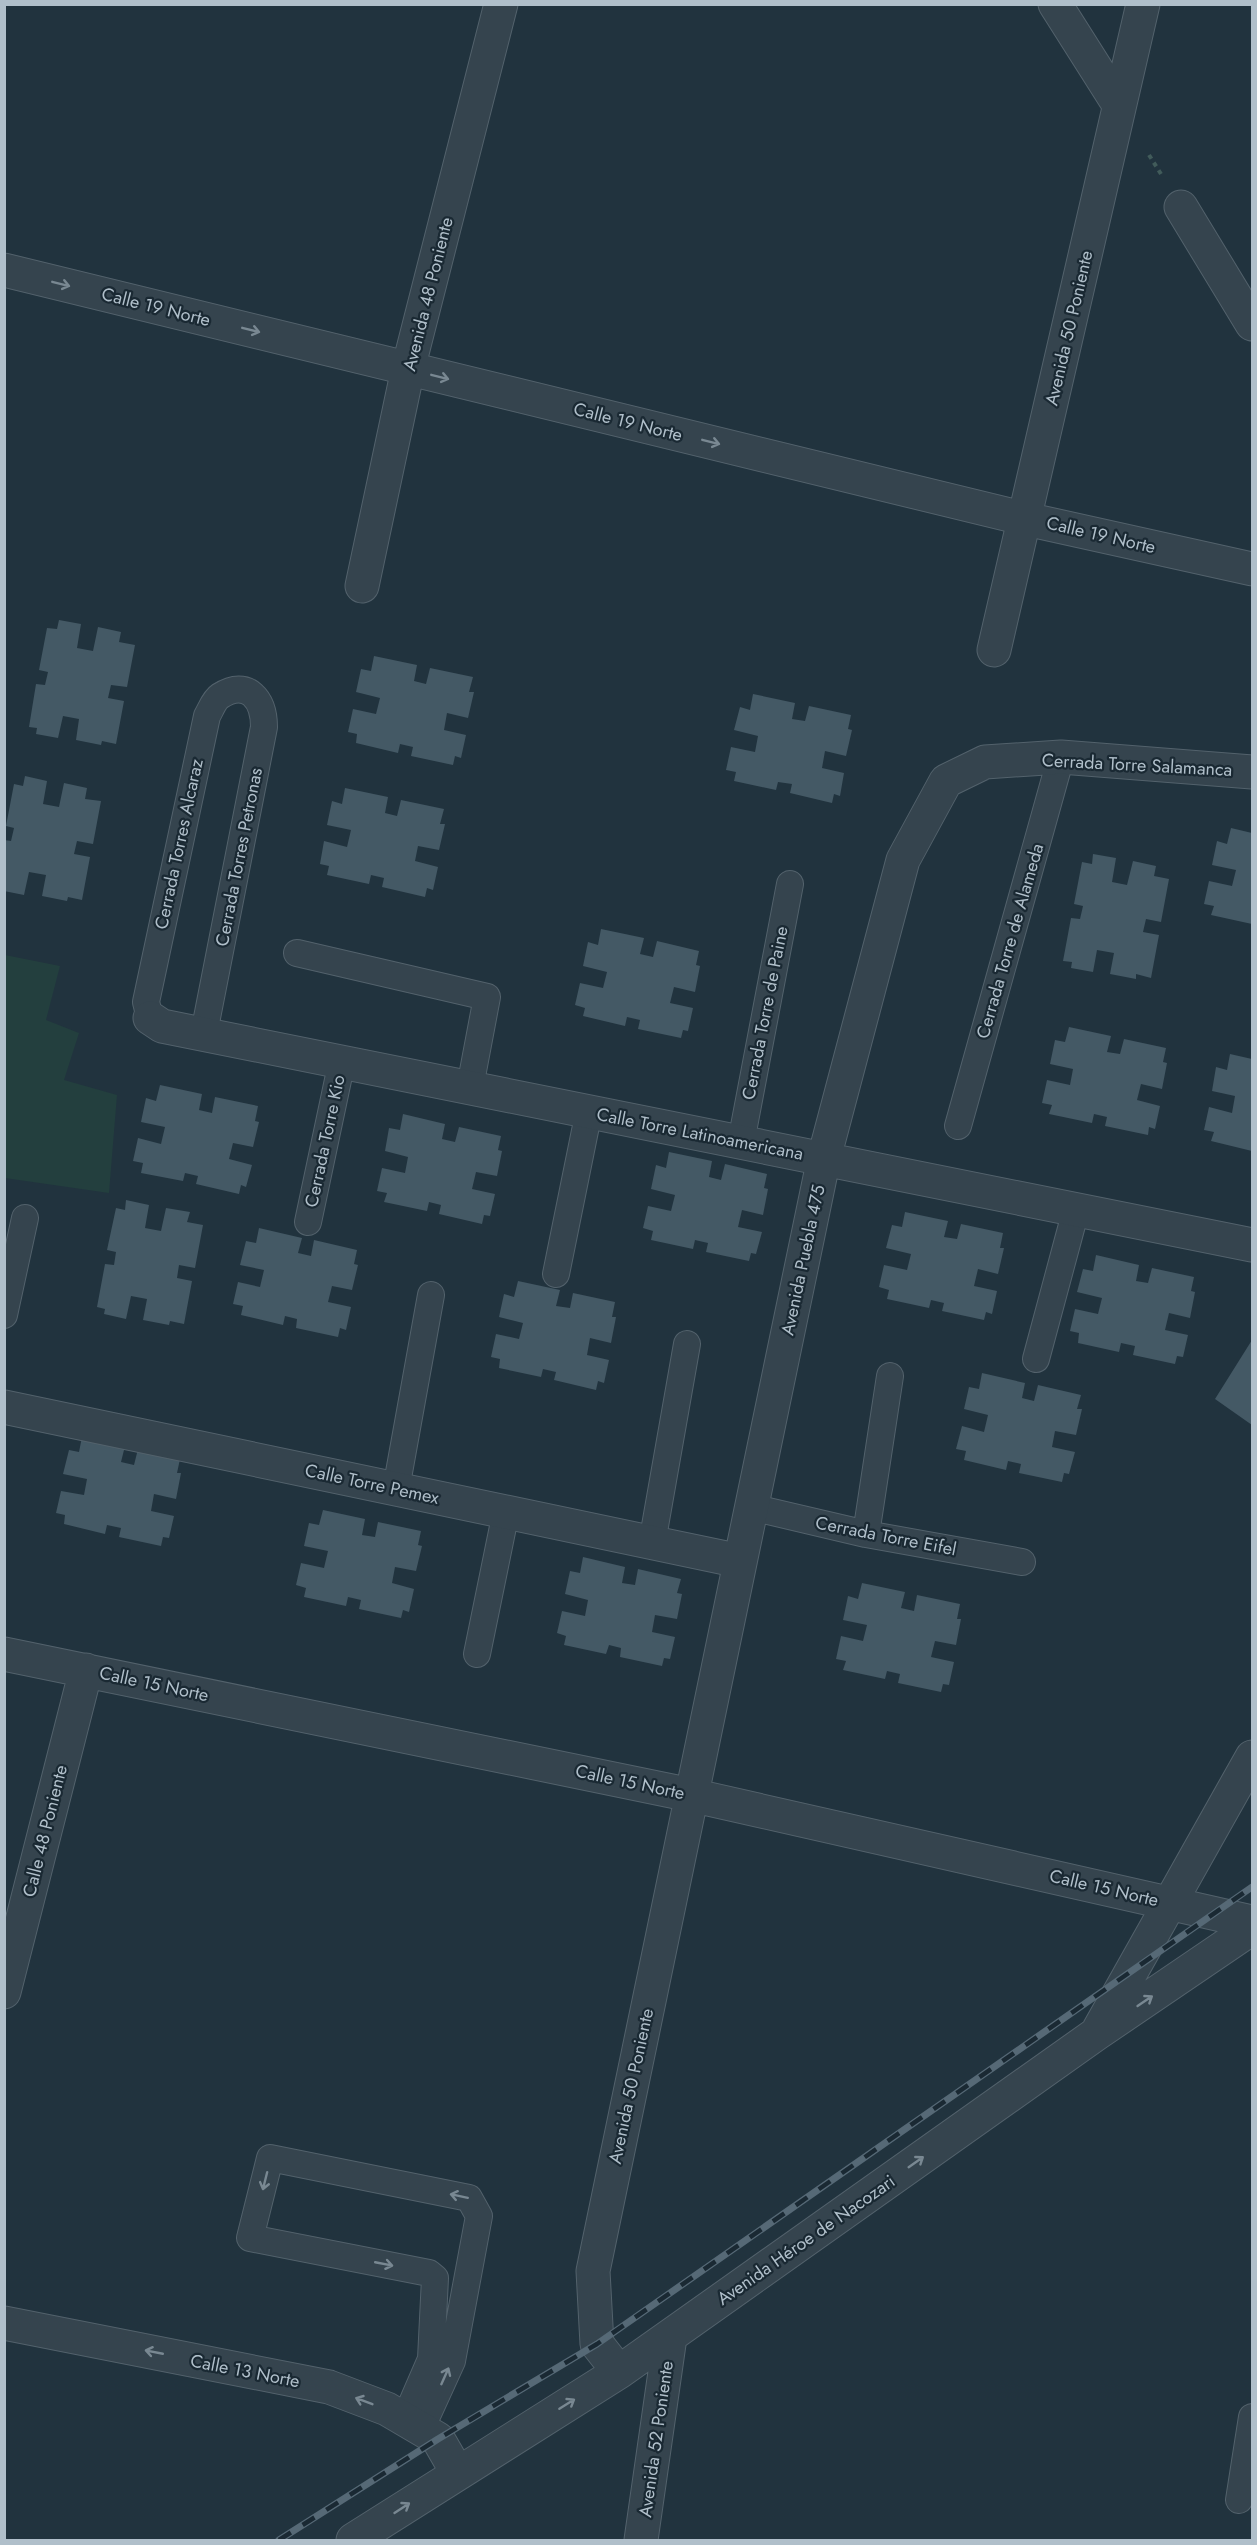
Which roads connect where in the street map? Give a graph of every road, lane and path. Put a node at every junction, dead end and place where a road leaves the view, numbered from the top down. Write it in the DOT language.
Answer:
graph roads {
  1 [pos="501,4"];
  2 [pos="1055,4"];
  3 [pos="1143,4"];
  4 [pos="1119,105"];
  5 [pos="1181,207"];
  6 [pos="4,270"];
  7 [pos="1252,324"];
  8 [pos="408,369"];
  9 [pos="1026,519"];
  10 [pos="1252,569"];
  11 [pos="362,586"];
  12 [pos="994,650"];
  13 [pos="243,690"];
  14 [pos="1061,757"];
  15 [pos="985,762"];
  16 [pos="1252,772"];
  17 [pos="790,884"];
  18 [pos="297,953"];
  19 [pos="150,1018"];
  20 [pos="204,1033"];
  21 [pos="342,1061"];
  22 [pos="470,1087"];
  23 [pos="589,1111"];
  24 [pos="958,1126"];
  25 [pos="741,1142"];
  26 [pos="824,1158"];
  27 [pos="1076,1210"];
  28 [pos="24,1218"];
  29 [pos="308,1222"];
  30 [pos="1252,1245"];
  31 [pos="556,1274"];
  32 [pos="431,1295"];
  33 [pos="4,1315"];
  34 [pos="687,1344"];
  35 [pos="1036,1359"];
  36 [pos="890,1376"];
  37 [pos="4,1407"];
  38 [pos="396,1489"];
  39 [pos="751,1507"];
  40 [pos="506,1512"];
  41 [pos="866,1534"];
  42 [pos="652,1543"];
  43 [pos="740,1561"];
  44 [pos="1022,1562"];
  45 [pos="4,1654"];
  46 [pos="477,1654"];
  47 [pos="86,1670"];
  48 [pos="1252,1757"];
  49 [pos="691,1795"];
  50 [pos="1171,1903"];
  51 [pos="1252,1922"];
  52 [pos="1252,1928"];
  53 [pos="4,1992"];
  54 [pos="1096,2034"];
  55 [pos="4,2323"];
  56 [pos="670,2337"];
  57 [pos="619,2372"];
  58 [pos="1252,2417"];
  59 [pos="413,2424"];
  60 [pos="457,2472"];
  61 [pos="1239,2500"];
  62 [pos="353,2541"];
  63 [pos="641,2541"];
  1 -- 8 [label="street, Avenida 48 Poniente"];
  2 -- 4 [label="street"];
  3 -- 4 [label="street, Avenida 50 Poniente"];
  4 -- 9 [label="street, Avenida 50 Poniente"];
  5 -- 7 [label="street"];
  6 -- 8 [label="street, Calle 19 Norte, one-way"];
  8 -- 9 [label="street, Calle 19 Norte, one-way"];
  8 -- 11 [label="street, Avenida 48 Poniente"];
  9 -- 10 [label="street, Calle 19 Norte"];
  9 -- 12 [label="street, Avenida 50 Poniente"];
  13 -- 19 [label="lane, Cerrada Torres Alcaraz"];
  13 -- 20 [label="lane, Cerrada Torres Petronas"];
  14 -- 15 [label="street, Cerrada Torre Salamanca"];
  14 -- 16 [label="street, Cerrada Torre Salamanca"];
  14 -- 24 [label="lane, Cerrada Torre de Alameda"];
  15 -- 26 [label="street, Avenida Puebla 475"];
  17 -- 25 [label="lane, Cerrada Torre de Paine"];
  18 -- 22 [label="lane"];
  19 -- 20 [label="street, Calle Torre Latinoamericana"];
  20 -- 21 [label="street, Calle Torre Latinoamericana"];
  21 -- 22 [label="street, Calle Torre Latinoamericana"];
  21 -- 29 [label="lane, Cerrada Torre Kio"];
  22 -- 23 [label="street, Calle Torre Latinoamericana"];
  23 -- 25 [label="street, Calle Torre Latinoamericana"];
  23 -- 31 [label="lane"];
  25 -- 26 [label="street, Calle Torre Latinoamericana"];
  26 -- 27 [label="street, Calle Torre Latinoamericana"];
  26 -- 39 [label="street, Avenida Puebla 475"];
  27 -- 30 [label="street, Calle Torre Latinoamericana"];
  27 -- 35 [label="lane"];
  28 -- 33 [label="lane"];
  32 -- 38 [label="lane"];
  34 -- 42 [label="lane"];
  36 -- 41 [label="lane"];
  37 -- 38 [label="street, Calle Torre Pemex"];
  38 -- 40 [label="street, Calle Torre Pemex"];
  39 -- 41 [label="lane, Cerrada Torre Eifel"];
  39 -- 43 [label="street, Avenida Puebla 475"];
  40 -- 42 [label="street, Calle Torre Pemex"];
  40 -- 46 [label="lane"];
  41 -- 44 [label="lane, Cerrada Torre Eifel"];
  42 -- 43 [label="street, Calle Torre Pemex"];
  43 -- 49 [label="street, Avenida Puebla 475"];
  45 -- 47 [label="street, Calle 15 Norte"];
  47 -- 49 [label="street, Calle 15 Norte"];
  47 -- 53 [label="street, Calle 48 Poniente"];
  48 -- 50 [label="street"];
  49 -- 50 [label="street, Calle 15 Norte"];
  49 -- 57 [label="street, Avenida 50 Poniente"];
  50 -- 51 [label="street, Calle 15 Norte"];
  50 -- 54 [label="street"];
  54 -- 52 [label="street, Avenida Héroe de Nacozari, one-way"];
  56 -- 54 [label="street, Avenida Héroe de Nacozari, one-way"];
  59 -- 55 [label="street, Calle 13 Norte, one-way"];
  56 -- 57 [label="street, Avenida Héroe de Nacozari"];
  56 -- 63 [label="street, Avenida 52 Poniente"];
  60 -- 57 [label="street, Avenida Héroe de Nacozari, one-way"];
  58 -- 61 [label="lane"];
  59 -- 59 [label="lane, one-way"];
  59 -- 60 [label="street, Calle 13 Norte"];
  62 -- 60 [label="street, Avenida Héroe de Nacozari, one-way"];
}
